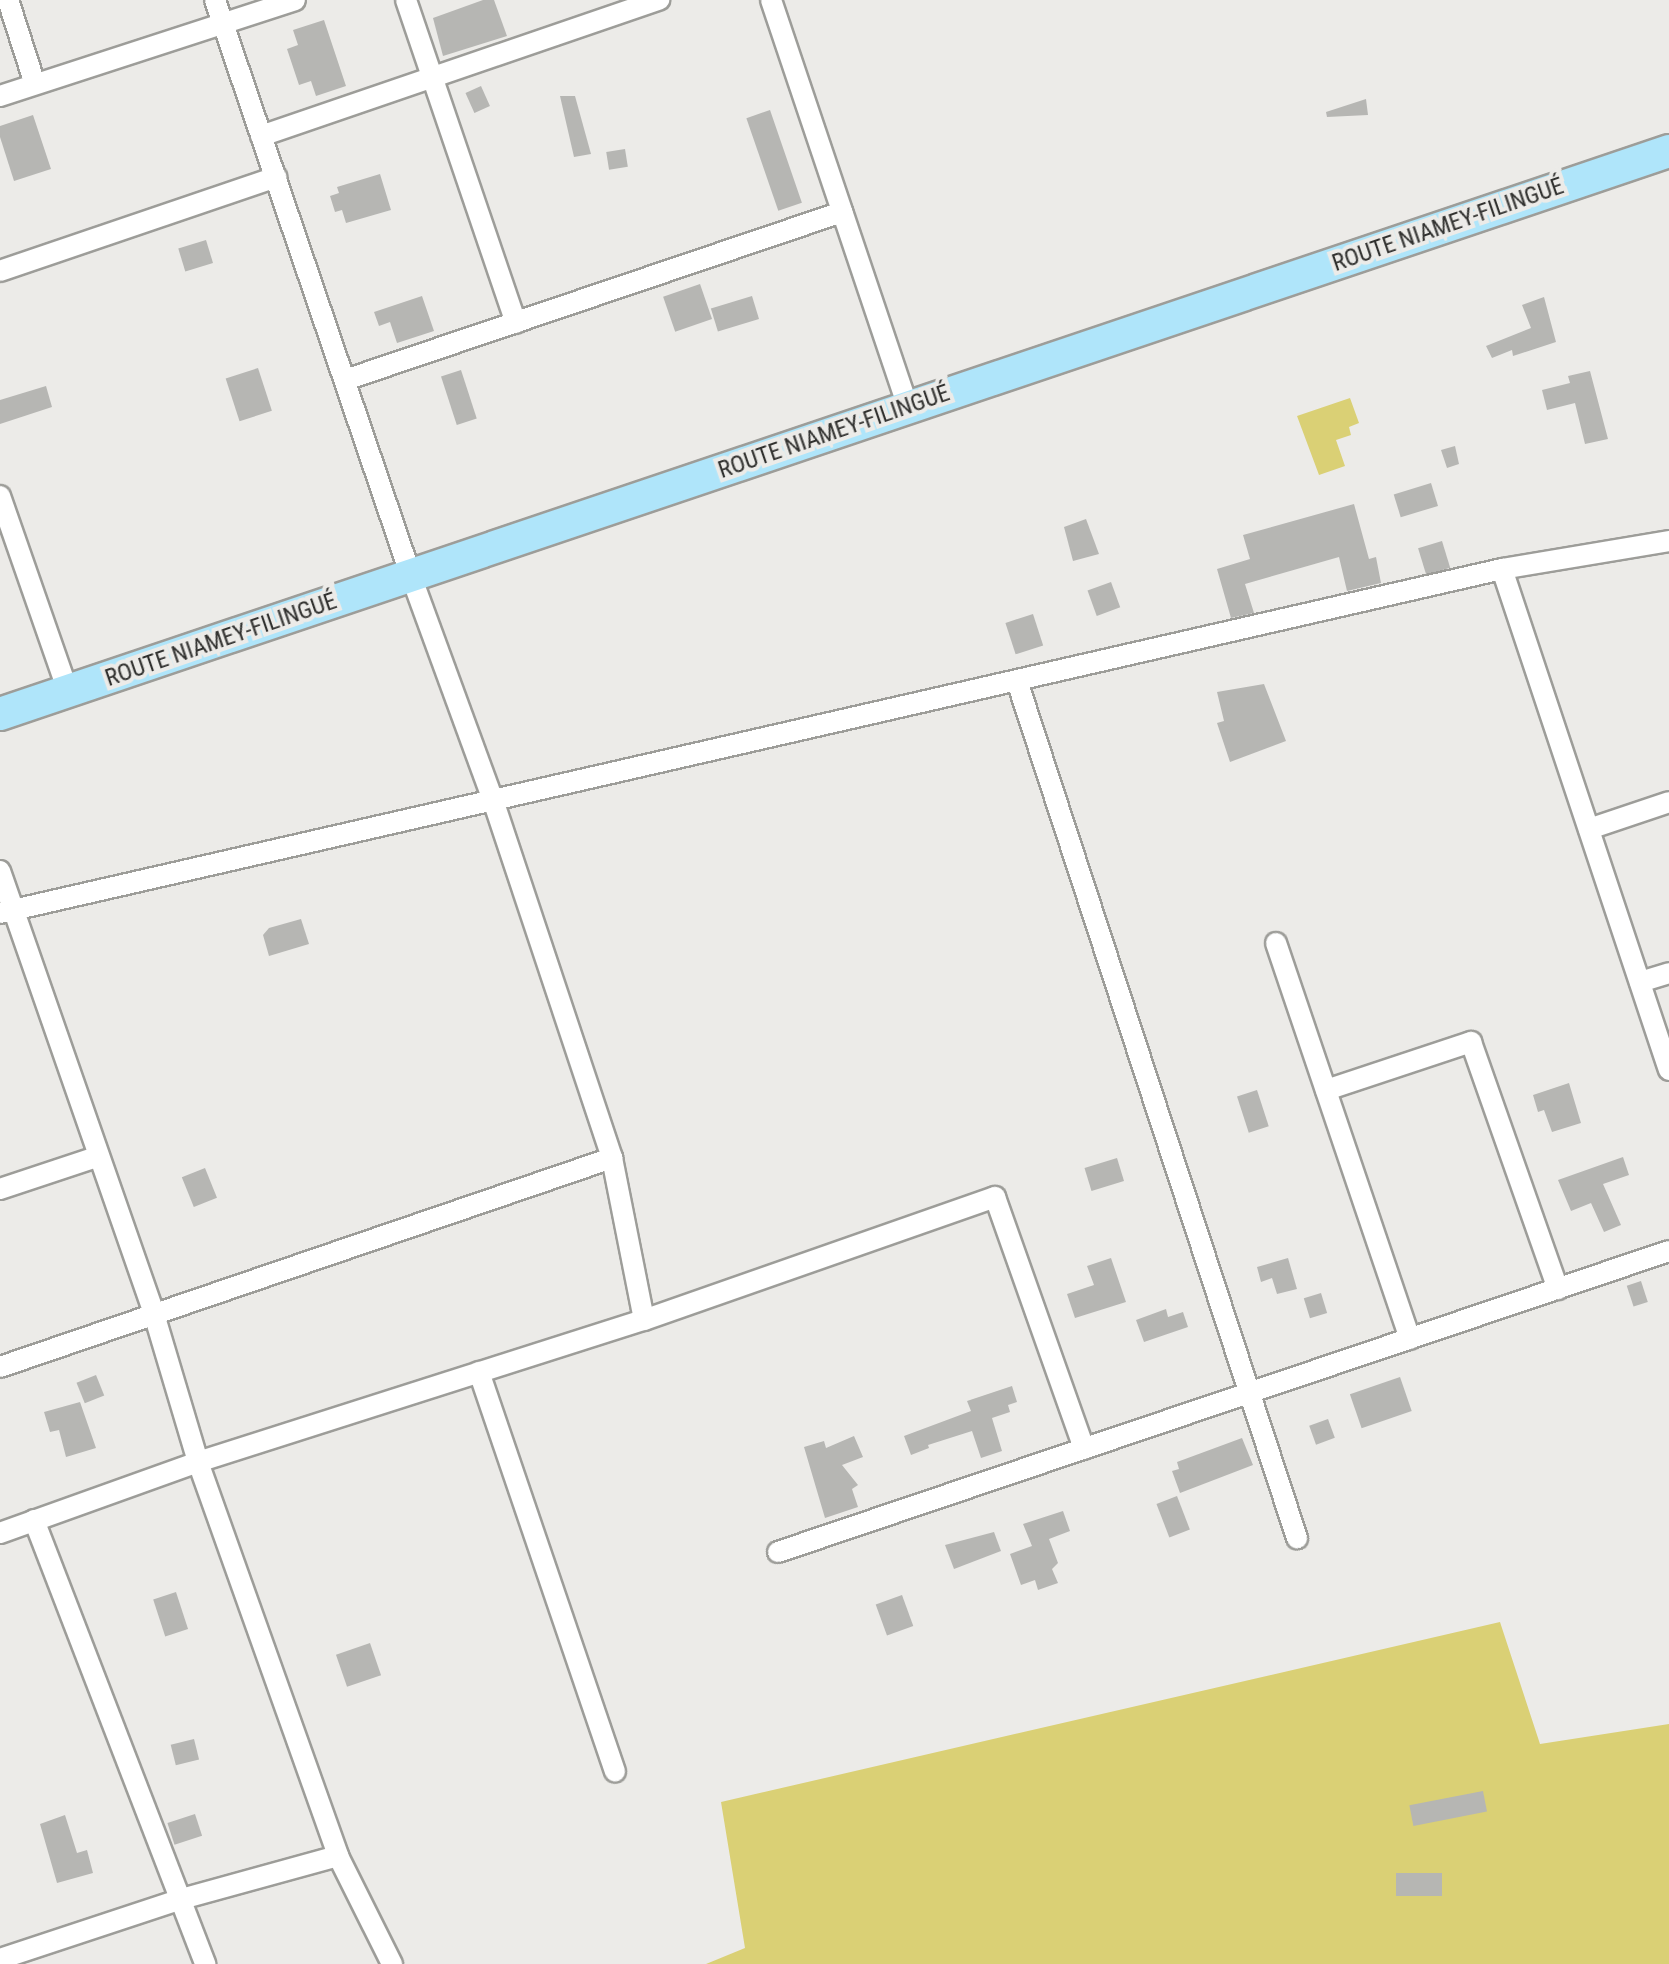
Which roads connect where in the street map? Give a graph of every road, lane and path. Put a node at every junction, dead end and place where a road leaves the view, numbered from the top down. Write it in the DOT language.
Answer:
graph roads {
  1 [pos="8,0"];
  2 [pos="215,0"];
  3 [pos="295,0"];
  4 [pos="406,0"];
  5 [pos="659,0"];
  6 [pos="771,0"];
  7 [pos="223,23"];
  8 [pos="432,78"];
  9 [pos="35,84"];
  10 [pos="0,96"];
  11 [pos="261,136"];
  12 [pos="1669,151"];
  13 [pos="276,177"];
  14 [pos="842,212"];
  15 [pos="0,271"];
  16 [pos="516,323"];
  17 [pos="345,380"];
  18 [pos="908,407"];
  19 [pos="0,496"];
  20 [pos="1669,541"];
  21 [pos="1502,569"];
  22 [pos="411,576"];
  23 [pos="1017,681"];
  24 [pos="68,691"];
  25 [pos="0,714"];
  26 [pos="493,800"];
  27 [pos="1669,802"];
  28 [pos="1589,829"];
  29 [pos="0,871"];
  30 [pos="7,912"];
  31 [pos="1276,943"];
  32 [pos="1669,973"];
  33 [pos="1640,982"];
  34 [pos="1669,1070"];
  35 [pos="1326,1090"];
  36 [pos="99,1156"];
  37 [pos="612,1158"];
  38 [pos="0,1189"];
  39 [pos="1669,1251"];
  40 [pos="1558,1289"];
  41 [pos="154,1314"];
  42 [pos="644,1320"];
  43 [pos="1410,1339"];
  44 [pos="0,1367"];
  45 [pos="479,1372"];
  46 [pos="1250,1393"];
  47 [pos="1084,1449"];
  48 [pos="198,1462"];
  49 [pos="34,1520"];
  50 [pos="0,1533"];
  51 [pos="1297,1538"];
  52 [pos="778,1552"];
  53 [pos="615,1772"];
  54 [pos="338,1856"];
  55 [pos="178,1900"];
  56 [pos="1,1956"];
  57 [pos="205,1964"];
  58 [pos="392,1964"];
  1 -- 9 [label="street"];
  2 -- 7 [label="street"];
  3 -- 7 [label="street"];
  4 -- 8 [label="street"];
  5 -- 8 [label="street"];
  6 -- 14 [label="street"];
  7 -- 9 [label="street"];
  7 -- 11 [label="street"];
  8 -- 11 [label="street"];
  8 -- 16 [label="street"];
  9 -- 10 [label="street"];
  11 -- 13 [label="street"];
  12 -- 18 [label="main road, ROUTE NIAMEY-FILINGUÉ"];
  13 -- 15 [label="street"];
  13 -- 17 [label="street"];
  14 -- 16 [label="street"];
  14 -- 18 [label="street"];
  16 -- 17 [label="street"];
  17 -- 22 [label="street"];
  18 -- 22 [label="main road, ROUTE NIAMEY-FILINGUÉ"];
  19 -- 24 [label="street"];
  20 -- 21 [label="street"];
  21 -- 23 [label="street"];
  21 -- 28 [label="street"];
  22 -- 24 [label="main road, ROUTE NIAMEY-FILINGUÉ"];
  22 -- 26 [label="street"];
  23 -- 26 [label="street"];
  23 -- 46 [label="street"];
  24 -- 25 [label="main road, ROUTE NIAMEY-FILINGUÉ"];
  26 -- 30 [label="street"];
  26 -- 37 [label="street"];
  27 -- 28 [label="street"];
  28 -- 33 [label="street"];
  29 -- 30 [label="street"];
  30 -- 36 [label="street"];
  31 -- 35 [label="street"];
  32 -- 33 [label="street"];
  33 -- 34 [label="street"];
  35 -- 40 [label="street"];
  35 -- 43 [label="street"];
  36 -- 38 [label="street"];
  36 -- 41 [label="street"];
  37 -- 41 [label="street"];
  37 -- 42 [label="street"];
  39 -- 40 [label="street"];
  40 -- 43 [label="street"];
  41 -- 44 [label="street"];
  41 -- 48 [label="street"];
  42 -- 45 [label="street"];
  42 -- 47 [label="street"];
  43 -- 46 [label="street"];
  45 -- 48 [label="street"];
  45 -- 53 [label="street"];
  46 -- 47 [label="street"];
  46 -- 51 [label="street"];
  47 -- 52 [label="street"];
  48 -- 49 [label="street"];
  48 -- 54 [label="street"];
  49 -- 50 [label="street"];
  49 -- 55 [label="street"];
  54 -- 55 [label="street"];
  54 -- 58 [label="street"];
  55 -- 56 [label="street"];
  55 -- 57 [label="street"];
}
